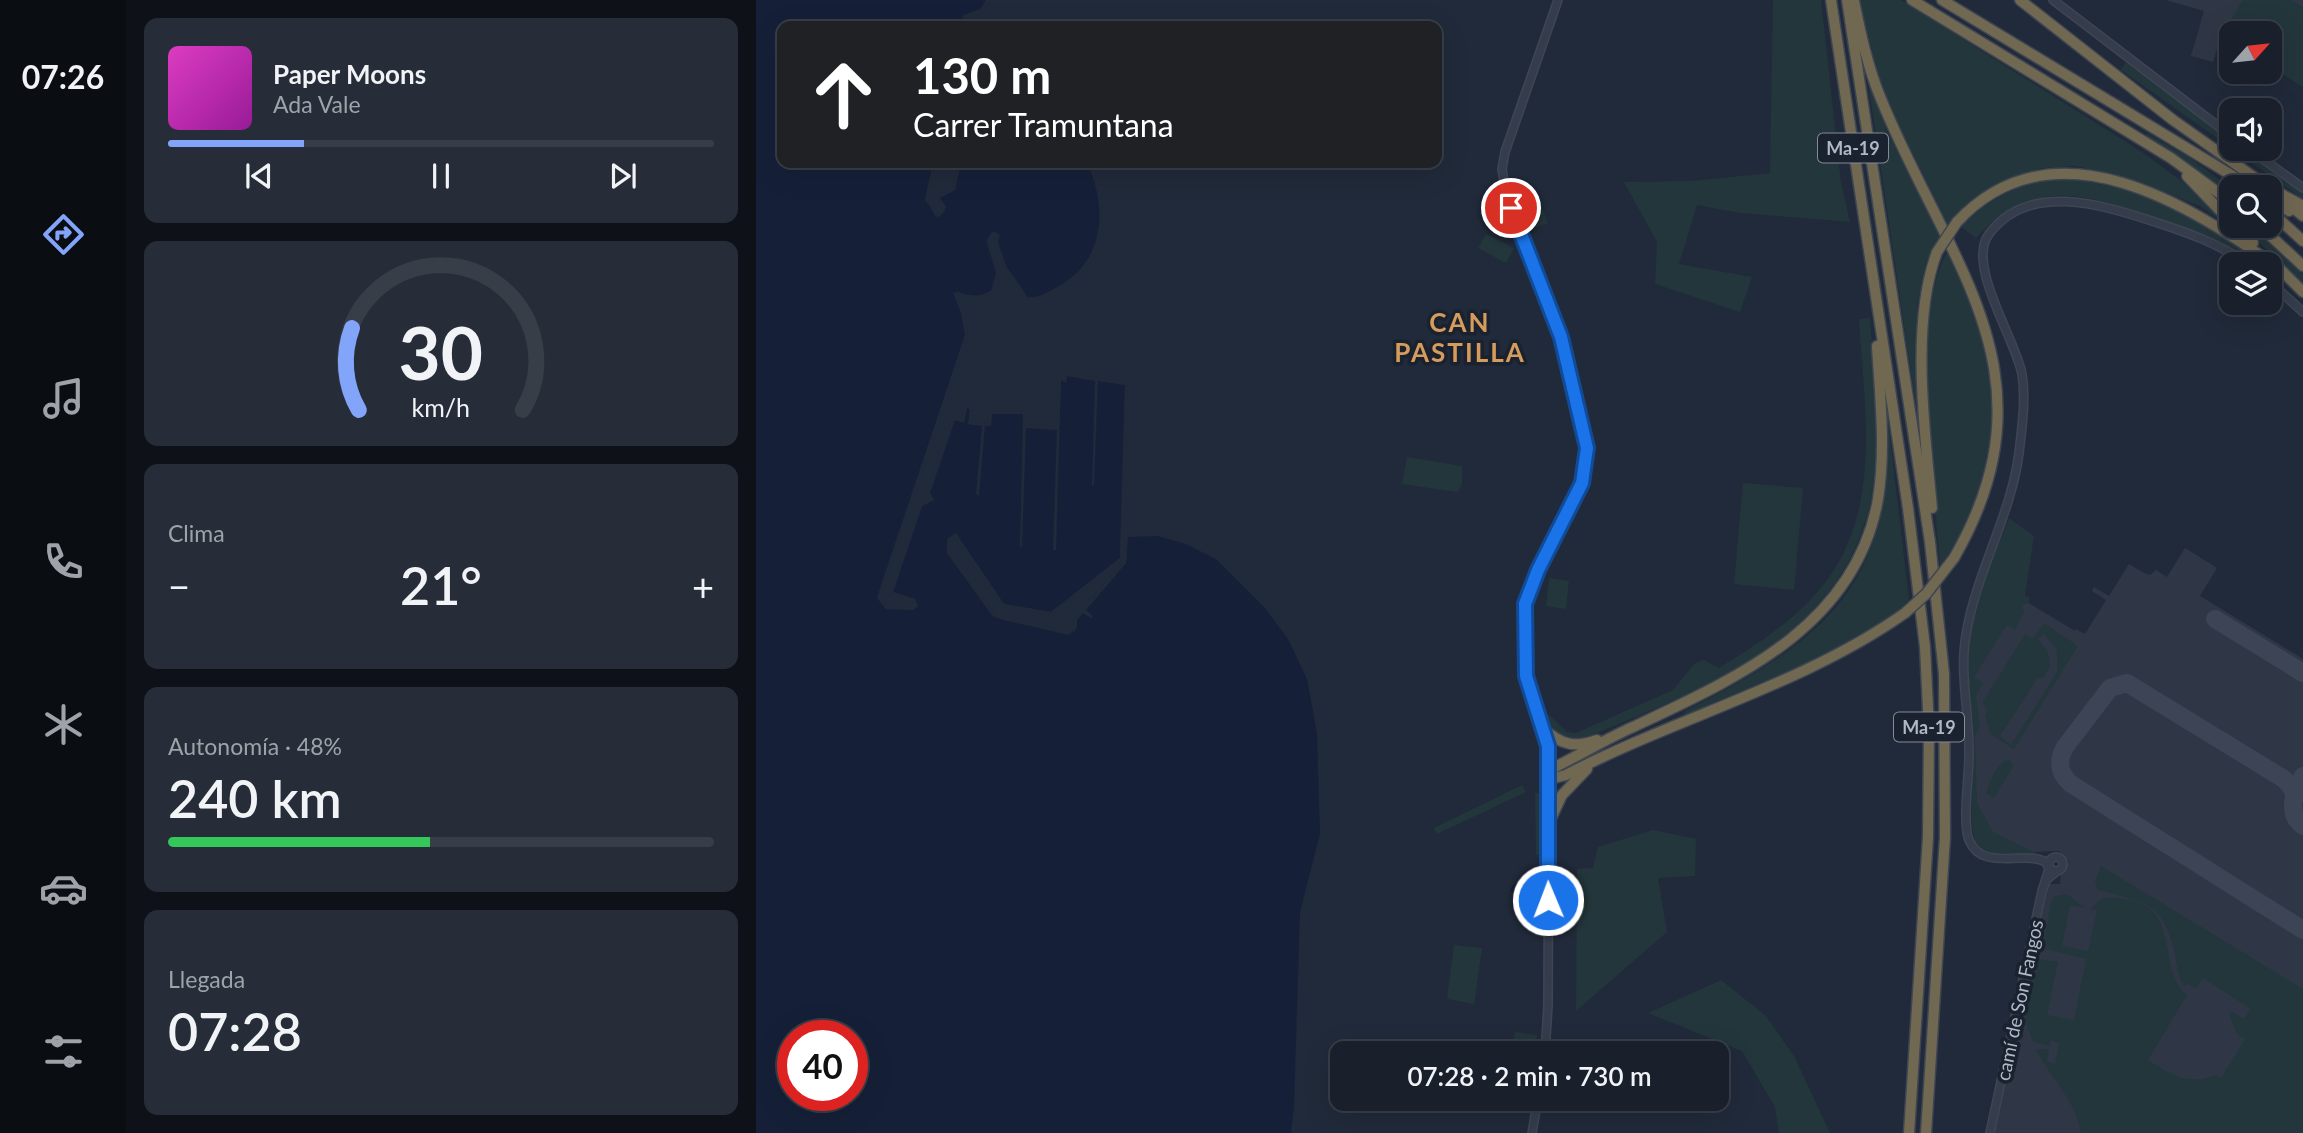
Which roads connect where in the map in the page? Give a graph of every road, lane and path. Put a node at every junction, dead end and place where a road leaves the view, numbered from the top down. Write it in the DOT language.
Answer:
graph roads {
  1 [pos="1558,0"];
  2 [pos="1831,0"];
  3 [pos="1847,0"];
  4 [pos="1854,0"];
  5 [pos="1912,0"];
  6 [pos="1942,0"];
  7 [pos="2020,0"];
  8 [pos="2053,0"];
  9 [pos="2219,127"];
  10 [pos="2171,158"];
  11 [pos="2200,158"];
  12 [pos="2266,161"];
  13 [pos="2223,175"];
  14 [pos="2230,175"];
  15 [pos="2251,175"];
  16 [pos="2303,188"];
  17 [pos="2219,193"];
  18 [pos="2282,195"];
  19 [pos="2282,199"];
  20 [pos="1488,201"];
  21 [pos="2282,206"];
  22 [pos="2303,206"];
  23 [pos="1511,208"];
  24 [pos="2219,209"];
  25 [pos="2303,218"];
  26 [pos="2282,222"];
  27 [pos="2248,238"];
  28 [pos="2273,238"];
  29 [pos="2303,241"];
  30 [pos="2226,252"];
  31 [pos="2257,252"];
  32 [pos="2262,252"];
  33 [pos="2303,266"];
  34 [pos="2282,271"];
  35 [pos="2303,292"];
  36 [pos="2282,293"];
  37 [pos="2303,312"];
  38 [pos="1879,323"];
  39 [pos="1930,542"];
  40 [pos="1544,729"];
  41 [pos="1626,730"];
  42 [pos="1619,750"];
  43 [pos="1548,776"];
  44 [pos="1548,825"];
  45 [pos="2049,866"];
  46 [pos="2056,872"];
  47 [pos="2042,891"];
  48 [pos="1546,1041"];
  49 [pos="1536,1111"];
  50 [pos="1532,1133"];
  51 [pos="1909,1133"];
  52 [pos="1926,1133"];
  53 [pos="1990,1133"];
  1 -- 23 [label="street"];
  2 -- 38 [label="highway, Ma-19"];
  3 -- 39 [label="highway, Ma-19"];
  4 -- 42 [label="highway, bridge"];
  5 -- 10 [label="highway"];
  6 -- 11 [label="highway"];
  7 -- 15 [label="highway"];
  8 -- 9 [label="street"];
  10 -- 17 [label="highway"];
  10 -- 24 [label="highway"];
  11 -- 13 [label="highway"];
  11 -- 14 [label="highway"];
  12 -- 16 [label="street"];
  18 -- 22 [label="highway"];
  19 -- 25 [label="highway"];
  20 -- 23 [label="street"];
  21 -- 25 [label="highway"];
  23 -- 40 [label="street"];
  26 -- 29 [label="highway"];
  27 -- 32 [label="highway"];
  28 -- 33 [label="highway"];
  30 -- 45 [label="street"];
  31 -- 39 [label="highway, bridge"];
  34 -- 35 [label="highway"];
  36 -- 37 [label="street"];
  38 -- 41 [label="highway"];
  38 -- 51 [label="highway, Ma-19"];
  39 -- 52 [label="highway, Ma-19"];
  40 -- 41 [label="highway"];
  40 -- 43 [label="street"];
  41 -- 43 [label="highway"];
  42 -- 43 [label="highway"];
  42 -- 44 [label="highway"];
  43 -- 44 [label="street"];
  44 -- 48 [label="street"];
  45 -- 46 [label="street"];
  45 -- 46 [label="street"];
  45 -- 47 [label="street"];
  46 -- 47 [label="street, camí de Son Fangos"];
  47 -- 53 [label="street, camí de Son Fangos"];
  49 -- 50 [label="street"];
}
